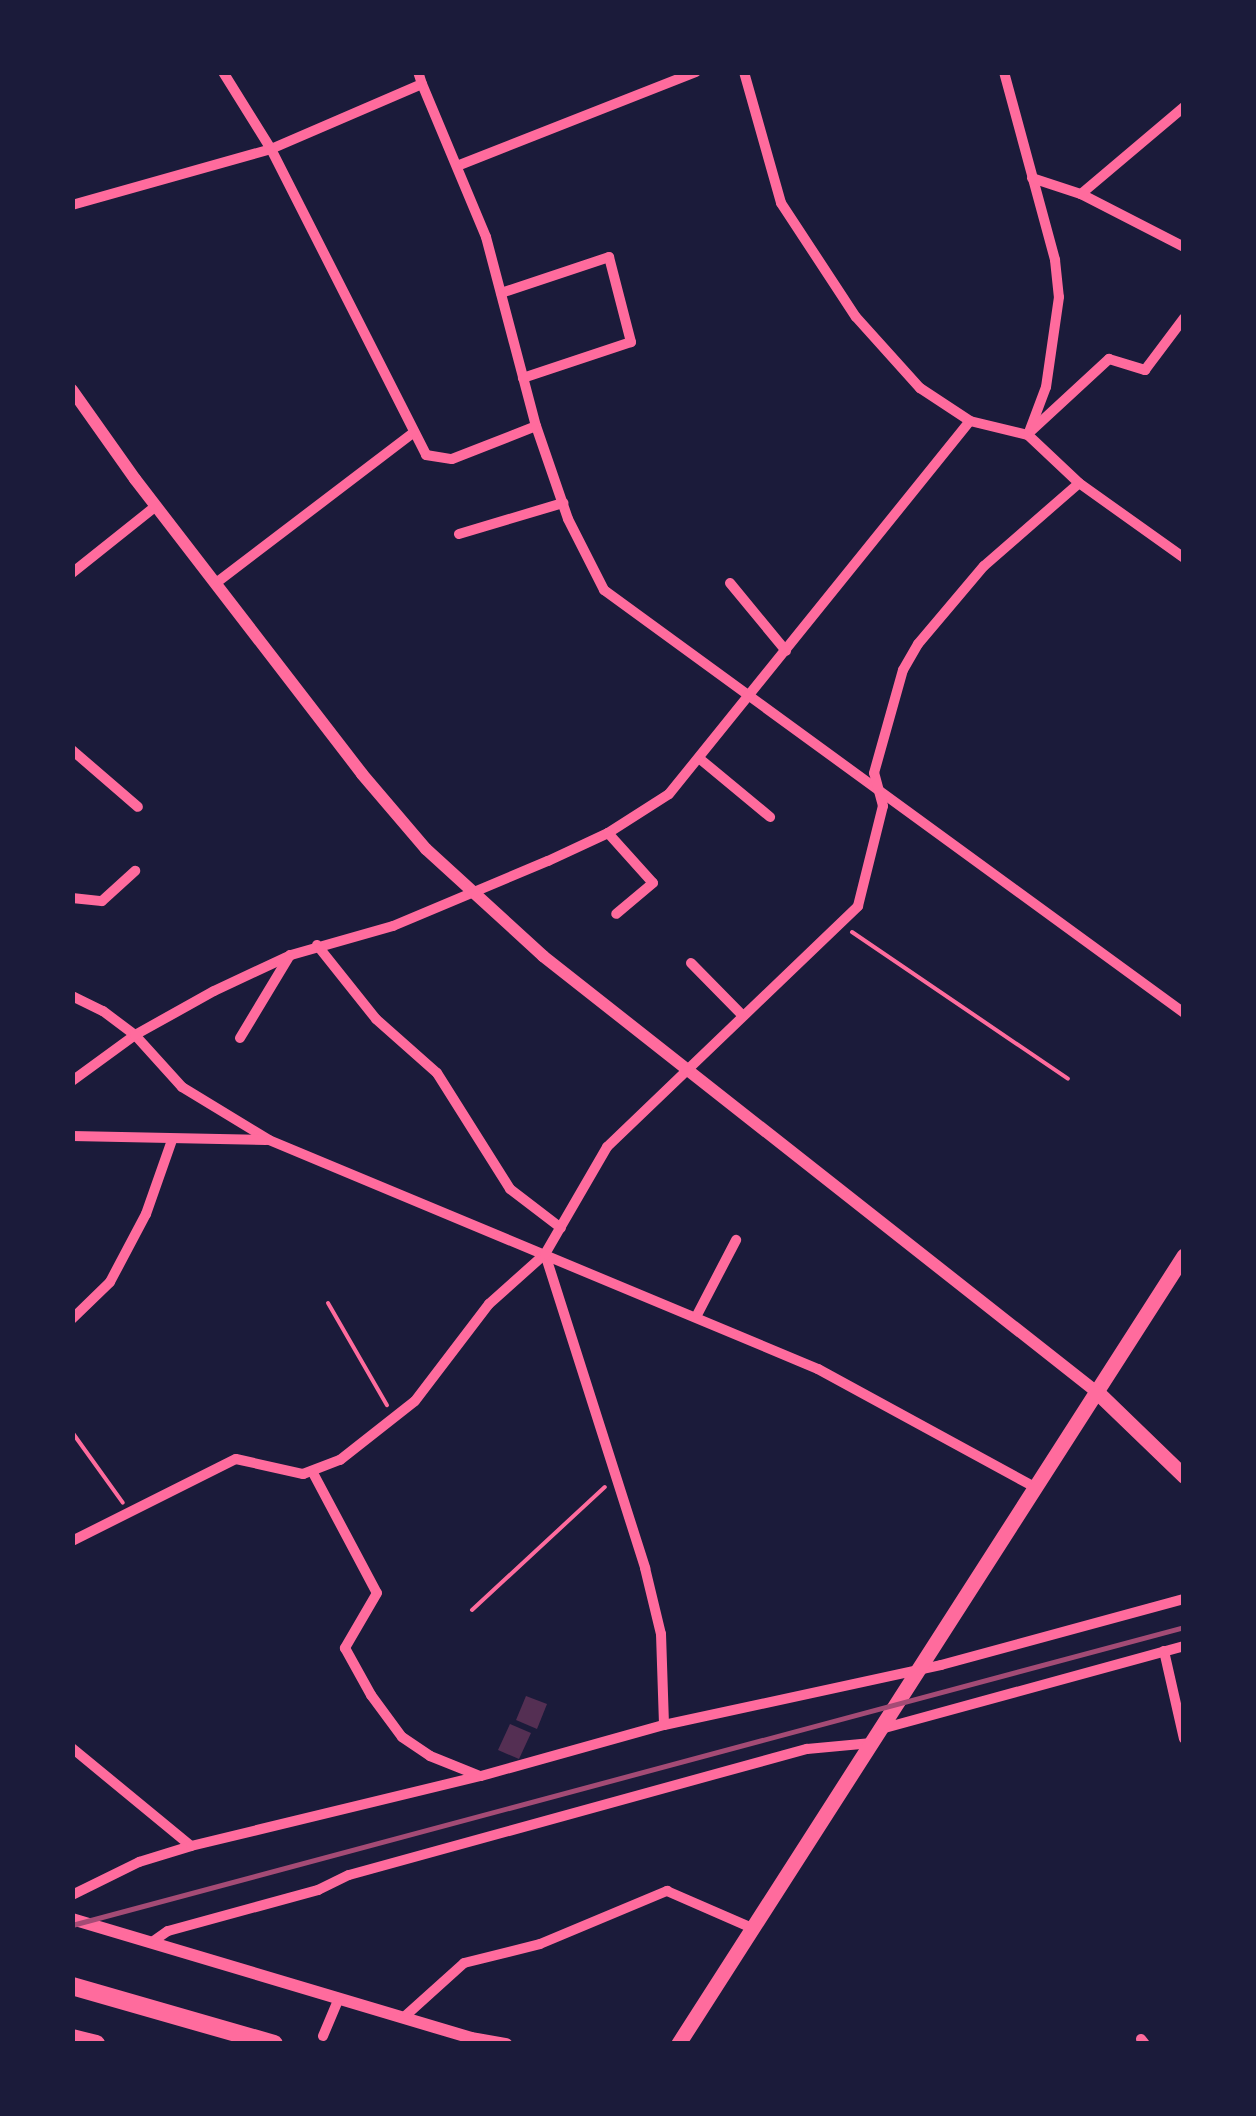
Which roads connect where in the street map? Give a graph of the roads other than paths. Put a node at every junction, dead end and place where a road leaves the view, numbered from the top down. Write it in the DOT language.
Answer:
graph roads {
  1 [pos="223,72"];
  2 [pos="696,72"];
  3 [pos="744,72"];
  4 [pos="1004,72"];
  5 [pos="420,78"];
  6 [pos="1184,108"];
  7 [pos="270,150"];
  8 [pos="457,166"];
  9 [pos="1032,178"];
  10 [pos="1081,194"];
  11 [pos="72,206"];
  12 [pos="1184,247"];
  13 [pos="501,293"];
  14 [pos="1184,318"];
  15 [pos="523,378"];
  16 [pos="72,390"];
  17 [pos="970,421"];
  18 [pos="536,426"];
  19 [pos="414,432"];
  20 [pos="1028,434"];
  21 [pos="1079,483"];
  22 [pos="562,503"];
  23 [pos="156,506"];
  24 [pos="459,534"];
  25 [pos="1184,558"];
  26 [pos="72,573"];
  27 [pos="216,583"];
  28 [pos="730,583"];
  29 [pos="786,651"];
  30 [pos="751,695"];
  31 [pos="72,750"];
  32 [pos="700,759"];
  33 [pos="878,789"];
  34 [pos="138,807"];
  35 [pos="770,817"];
  36 [pos="608,833"];
  37 [pos="135,871"];
  38 [pos="471,894"];
  39 [pos="72,898"];
  40 [pos="616,914"];
  41 [pos="318,945"];
  42 [pos="291,954"];
  43 [pos="690,963"];
  44 [pos="72,996"];
  45 [pos="1184,1013"];
  46 [pos="744,1016"];
  47 [pos="136,1035"];
  48 [pos="240,1038"];
  49 [pos="689,1069"];
  50 [pos="72,1081"];
  51 [pos="72,1136"];
  52 [pos="172,1140"];
  53 [pos="268,1140"];
  54 [pos="560,1228"];
  55 [pos="736,1240"];
  56 [pos="545,1254"];
  57 [pos="1184,1255"];
  58 [pos="696,1318"];
  59 [pos="72,1320"];
  60 [pos="1098,1392"];
  61 [pos="312,1471"];
  62 [pos="1184,1476"];
  63 [pos="1036,1488"];
  64 [pos="72,1541"];
  65 [pos="1184,1599"];
  66 [pos="1184,1646"];
  67 [pos="1164,1651"];
  68 [pos="920,1668"];
  69 [pos="664,1725"];
  70 [pos="876,1736"];
  71 [pos="1184,1739"];
  72 [pos="72,1748"];
  73 [pos="481,1776"];
  74 [pos="192,1846"];
  75 [pos="72,1895"];
  76 [pos="72,1919"];
  77 [pos="752,1928"];
  78 [pos="152,1942"];
  79 [pos="72,1986"];
  80 [pos="339,1998"];
  81 [pos="403,2018"];
  82 [pos="323,2036"];
  83 [pos="72,2038"];
  84 [pos="96,2044"];
  85 [pos="274,2044"];
  86 [pos="506,2044"];
  87 [pos="678,2044"];
  1 -- 7 [label="street"];
  2 -- 8 [label="street"];
  3 -- 17 [label="street"];
  4 -- 9 [label="street"];
  5 -- 7 [label="street"];
  5 -- 8 [label="street"];
  6 -- 10 [label="street"];
  7 -- 11 [label="street"];
  7 -- 19 [label="street"];
  8 -- 13 [label="street"];
  9 -- 10 [label="street"];
  9 -- 20 [label="street"];
  10 -- 12 [label="street"];
  13 -- 15 [label="street"];
  13 -- 15 [label="street"];
  14 -- 20 [label="street"];
  15 -- 18 [label="street"];
  16 -- 23 [label="street"];
  17 -- 20 [label="street"];
  17 -- 29 [label="street"];
  18 -- 19 [label="street"];
  18 -- 22 [label="street"];
  19 -- 27 [label="street"];
  20 -- 21 [label="street"];
  21 -- 25 [label="street"];
  21 -- 33 [label="street"];
  22 -- 24 [label="street"];
  22 -- 30 [label="street"];
  23 -- 26 [label="street"];
  23 -- 27 [label="street"];
  27 -- 38 [label="street"];
  28 -- 29 [label="street"];
  29 -- 30 [label="street"];
  30 -- 32 [label="street"];
  30 -- 33 [label="street"];
  31 -- 34 [label="street"];
  32 -- 35 [label="street"];
  32 -- 36 [label="street"];
  33 -- 45 [label="street"];
  33 -- 46 [label="street"];
  36 -- 38 [label="street"];
  36 -- 40 [label="street"];
  37 -- 39 [label="street"];
  38 -- 41 [label="street"];
  38 -- 49 [label="street"];
  41 -- 42 [label="street"];
  41 -- 54 [label="street"];
  42 -- 47 [label="street"];
  42 -- 48 [label="street"];
  43 -- 46 [label="street"];
  44 -- 47 [label="street"];
  46 -- 49 [label="street"];
  47 -- 50 [label="street"];
  47 -- 53 [label="street"];
  49 -- 54 [label="street"];
  49 -- 60 [label="street"];
  51 -- 52 [label="street"];
  52 -- 53 [label="street"];
  52 -- 59 [label="street"];
  53 -- 56 [label="street"];
  54 -- 56 [label="street"];
  55 -- 58 [label="street"];
  56 -- 58 [label="street"];
  56 -- 61 [label="street"];
  56 -- 69 [label="street"];
  57 -- 60 [label="main road"];
  58 -- 63 [label="street"];
  60 -- 62 [label="main road"];
  60 -- 63 [label="main road"];
  61 -- 64 [label="street"];
  61 -- 73 [label="street"];
  63 -- 68 [label="main road"];
  65 -- 68 [label="street"];
  66 -- 67 [label="street"];
  67 -- 70 [label="street"];
  67 -- 71 [label="street"];
  68 -- 69 [label="street"];
  68 -- 70 [label="main road"];
  69 -- 73 [label="street"];
  70 -- 77 [label="main road"];
  70 -- 78 [label="street"];
  72 -- 74 [label="street"];
  73 -- 74 [label="street"];
  74 -- 75 [label="street"];
  76 -- 78 [label="street"];
  77 -- 81 [label="street"];
  77 -- 87 [label="main road"];
  78 -- 80 [label="street"];
  79 -- 85 [label="highway"];
  80 -- 81 [label="street"];
  80 -- 82 [label="street"];
  81 -- 86 [label="street"];
  83 -- 84 [label="highway"];
}
